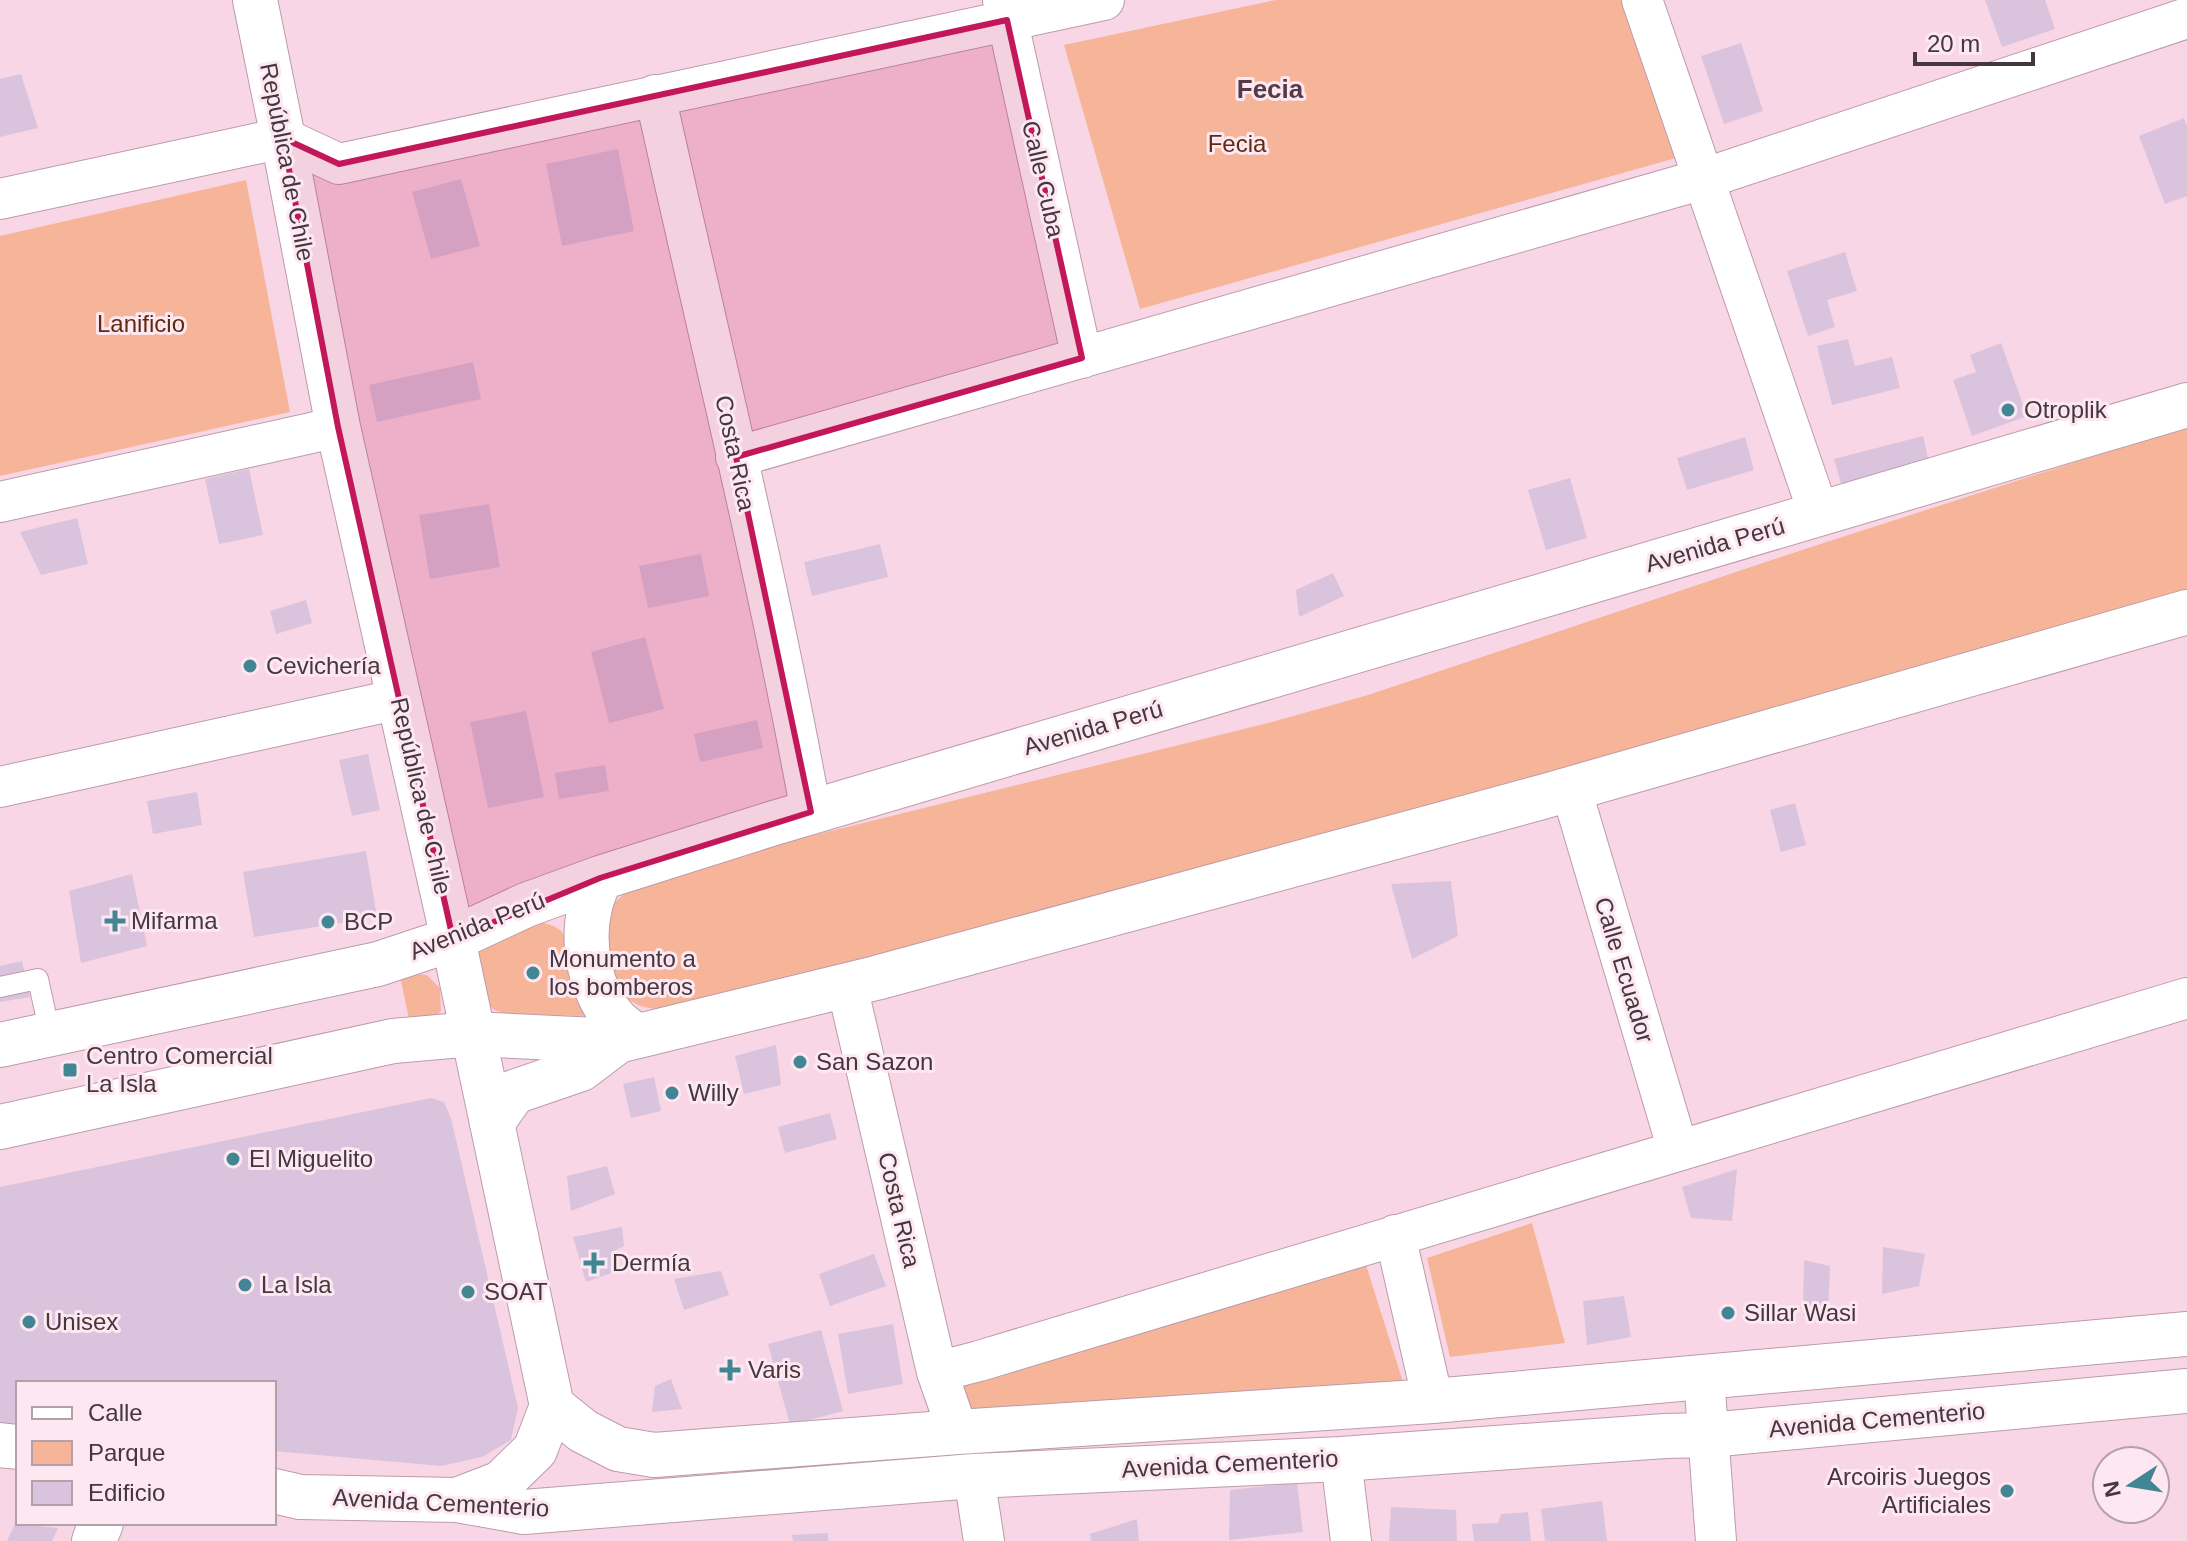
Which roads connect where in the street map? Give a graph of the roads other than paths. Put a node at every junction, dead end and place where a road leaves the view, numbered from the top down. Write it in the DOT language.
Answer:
graph roads {
  1 [pos="255,0"];
  2 [pos="1104,0"];
  3 [pos="1642,0"];
  4 [pos="1005,10"];
  5 [pos="2187,18"];
  6 [pos="655,95"];
  7 [pos="283,138"];
  8 [pos="1703,179"];
  9 [pos="0,199"];
  10 [pos="1082,358"];
  11 [pos="2187,405"];
  12 [pos="338,427"];
  13 [pos="736,457"];
  14 [pos="0,502"];
  15 [pos="1819,514"];
  16 [pos="2187,612"];
  17 [pos="399,699"];
  18 [pos="0,787"];
  19 [pos="1571,789"];
  20 [pos="811,812"];
  21 [pos="600,878"];
  22 [pos="453,939"];
  23 [pos="847,986"];
  24 [pos="0,987"];
  25 [pos="2187,998"];
  26 [pos="50,1034"];
  27 [pos="472,1034"];
  28 [pos="627,1038"];
  29 [pos="0,1045"];
  30 [pos="492,1123"];
  31 [pos="0,1127"];
  32 [pos="1678,1150"];
  33 [pos="1395,1235"];
  34 [pos="2187,1334"];
  35 [pos="937,1372"];
  36 [pos="1704,1377"];
  37 [pos="2187,1391"];
  38 [pos="1433,1401"];
  39 [pos="552,1406"];
  40 [pos="958,1432"];
  41 [pos="1709,1435"];
  42 [pos="1341,1459"];
  43 [pos="974,1476"];
  44 [pos="276,1491"];
  45 [pos="457,1500"];
  46 [pos="984,1541"];
  47 [pos="1351,1541"];
  48 [pos="1716,1541"];
  1 -- 7 [label="main road, República de Chile"];
  2 -- 4 [label="street"];
  3 -- 8 [label="street"];
  4 -- 6 [label="street"];
  4 -- 10 [label="street, Calle Cuba"];
  5 -- 8 [label="street"];
  6 -- 7 [label="street"];
  6 -- 13 [label="street, Costa Rica"];
  7 -- 9 [label="street"];
  7 -- 12 [label="main road, República de Chile"];
  8 -- 10 [label="street"];
  8 -- 15 [label="street"];
  10 -- 13 [label="street"];
  11 -- 15 [label="main road, Avenida Perú"];
  12 -- 14 [label="street"];
  12 -- 17 [label="main road, República de Chile"];
  13 -- 20 [label="street, Costa Rica"];
  15 -- 20 [label="main road, Avenida Perú"];
  16 -- 19 [label="main road"];
  17 -- 18 [label="street"];
  17 -- 22 [label="main road, República de Chile"];
  19 -- 23 [label="main road"];
  19 -- 32 [label="street, Calle Ecuador"];
  20 -- 21 [label="main road, Avenida Perú"];
  21 -- 22 [label="main road, Avenida Perú"];
  21 -- 28 [label="main road"];
  22 -- 26 [label="main road, Avenida Perú"];
  22 -- 27 [label="main road, República de Chile"];
  23 -- 28 [label="main road"];
  23 -- 35 [label="street, Costa Rica"];
  24 -- 26 [label="lane"];
  25 -- 32 [label="street"];
  26 -- 29 [label="main road, Avenida Perú"];
  27 -- 28 [label="main road"];
  27 -- 30 [label="main road, República de Chile"];
  27 -- 31 [label="main road"];
  28 -- 30 [label="main road"];
  30 -- 39 [label="main road, República de Chile"];
  32 -- 33 [label="street"];
  33 -- 35 [label="street"];
  33 -- 38 [label="street"];
  34 -- 36 [label="main road, Avenida Cementerio"];
  35 -- 40 [label="street, Costa Rica"];
  36 -- 38 [label="main road, Avenida Cementerio"];
  36 -- 41 [label="street"];
  37 -- 41 [label="main road, Avenida Cementerio"];
  38 -- 40 [label="main road, Avenida Cementerio"];
  39 -- 40 [label="main road, Avenida Cementerio"];
  39 -- 45 [label="main road"];
  41 -- 42 [label="main road, Avenida Cementerio"];
  41 -- 48 [label="street"];
  42 -- 43 [label="main road, Avenida Cementerio"];
  42 -- 47 [label="street"];
  43 -- 45 [label="main road, Avenida Cementerio"];
  43 -- 46 [label="street"];
  44 -- 45 [label="main road, Avenida Cementerio"];
}
